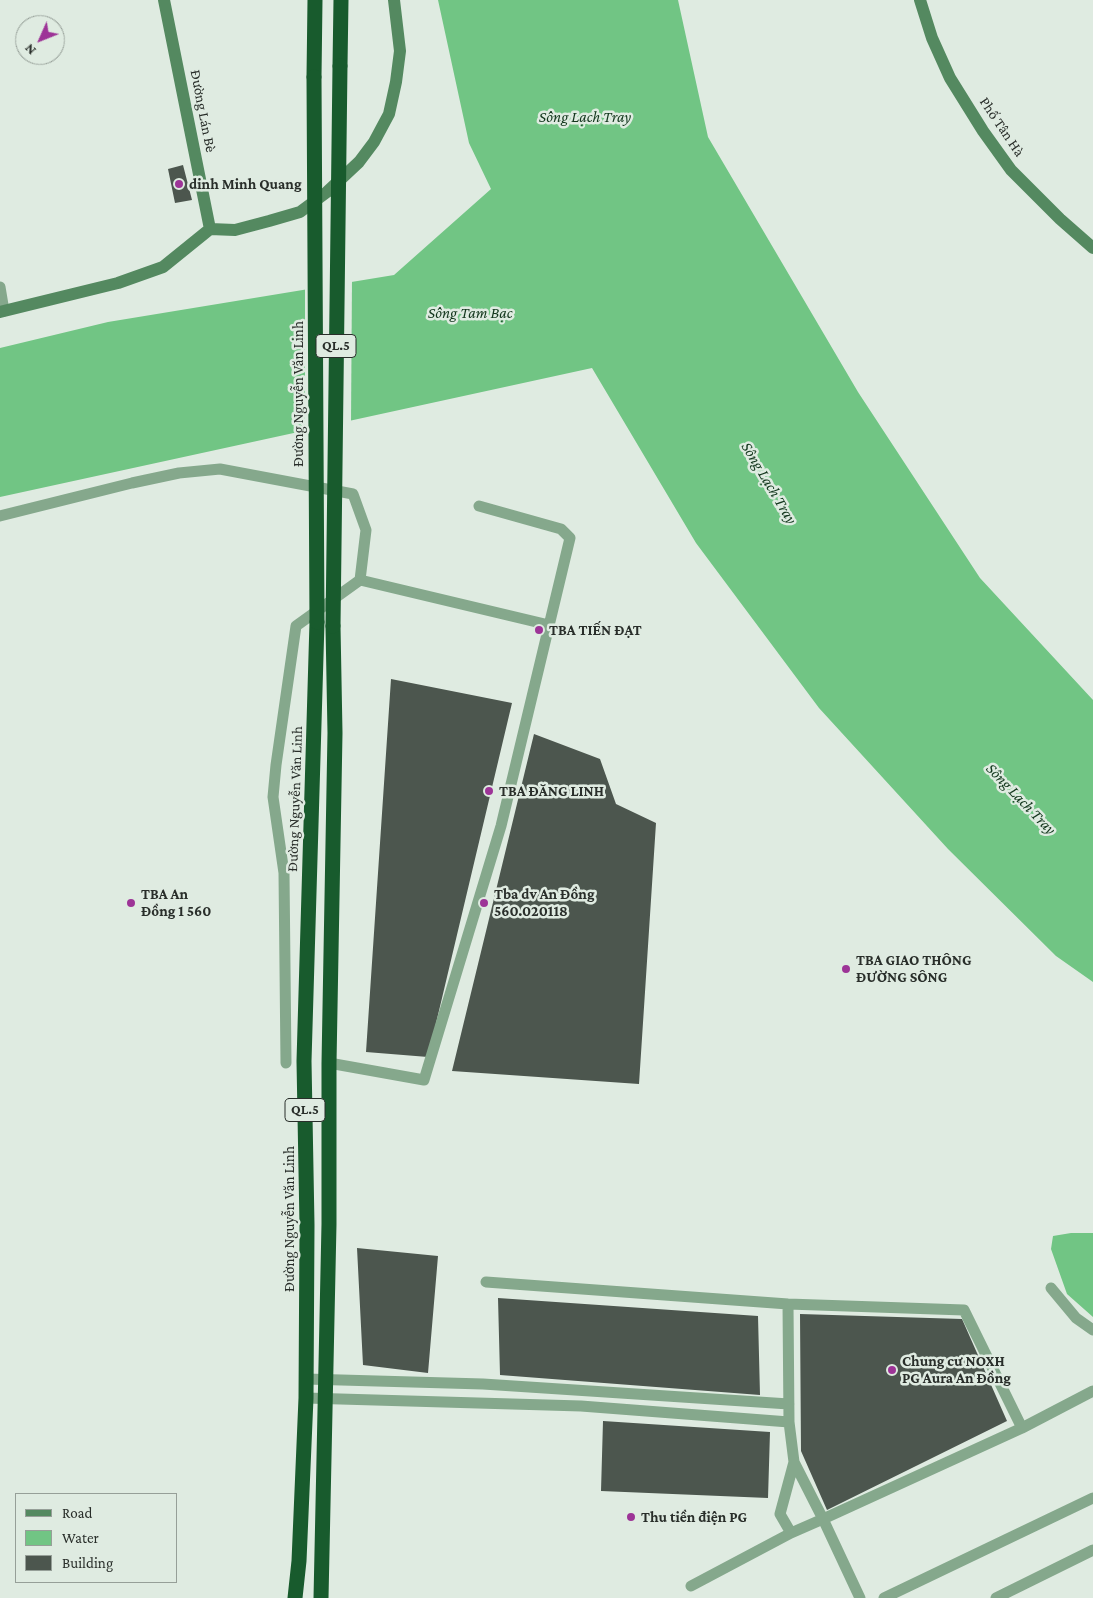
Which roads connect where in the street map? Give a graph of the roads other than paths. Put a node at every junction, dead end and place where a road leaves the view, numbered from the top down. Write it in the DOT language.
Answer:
graph roads {
  1 [pos="164,0"];
  2 [pos="315,0"];
  3 [pos="340,0"];
  4 [pos="394,0"];
  5 [pos="920,0"];
  6 [pos="210,229"];
  7 [pos="1093,248"];
  8 [pos="0,287"];
  9 [pos="2,311"];
  10 [pos="479,506"];
  11 [pos="0,516"];
  12 [pos="360,580"];
  13 [pos="549,626"];
  14 [pos="286,1063"];
  15 [pos="329,1063"];
  16 [pos="486,1282"];
  17 [pos="1052,1288"];
  18 [pos="788,1304"];
  19 [pos="1093,1330"];
  20 [pos="306,1379"];
  21 [pos="326,1379"];
  22 [pos="1093,1391"];
  23 [pos="306,1398"];
  24 [pos="326,1398"];
  25 [pos="789,1404"];
  26 [pos="789,1422"];
  27 [pos="1022,1428"];
  28 [pos="794,1462"];
  29 [pos="1093,1498"];
  30 [pos="823,1519"];
  31 [pos="790,1533"];
  32 [pos="1093,1550"];
  33 [pos="691,1586"];
  34 [pos="295,1598"];
  35 [pos="321,1598"];
  36 [pos="860,1598"];
  37 [pos="884,1598"];
  38 [pos="996,1598"];
  1 -- 6 [label="main road, Đường Lán Bè"];
  2 -- 20 [label="highway, Đường Nguyễn Văn Linh / QL.5, bridge"];
  3 -- 15 [label="highway, QL.5, bridge"];
  4 -- 6 [label="main road"];
  5 -- 7 [label="main road, Phố Tân Hà"];
  6 -- 9 [label="main road"];
  8 -- 9 [label="street"];
  10 -- 13 [label="street"];
  11 -- 12 [label="street"];
  12 -- 13 [label="street"];
  12 -- 14 [label="street"];
  13 -- 15 [label="street"];
  15 -- 21 [label="highway, QL.5"];
  16 -- 18 [label="street"];
  17 -- 19 [label="street"];
  18 -- 25 [label="street"];
  18 -- 27 [label="street"];
  20 -- 21 [label="street"];
  20 -- 23 [label="highway, Đường Nguyễn Văn Linh / QL.5"];
  21 -- 24 [label="highway, QL.5"];
  21 -- 25 [label="street"];
  22 -- 27 [label="street"];
  23 -- 24 [label="street"];
  23 -- 34 [label="highway, Đường Nguyễn Văn Linh / QL.5"];
  24 -- 26 [label="street"];
  24 -- 35 [label="highway, QL.5"];
  25 -- 26 [label="street"];
  26 -- 28 [label="street"];
  27 -- 30 [label="street"];
  28 -- 30 [label="street"];
  28 -- 31 [label="street"];
  29 -- 37 [label="street"];
  30 -- 31 [label="street"];
  30 -- 36 [label="street"];
  31 -- 33 [label="street"];
  32 -- 38 [label="street"];
}
